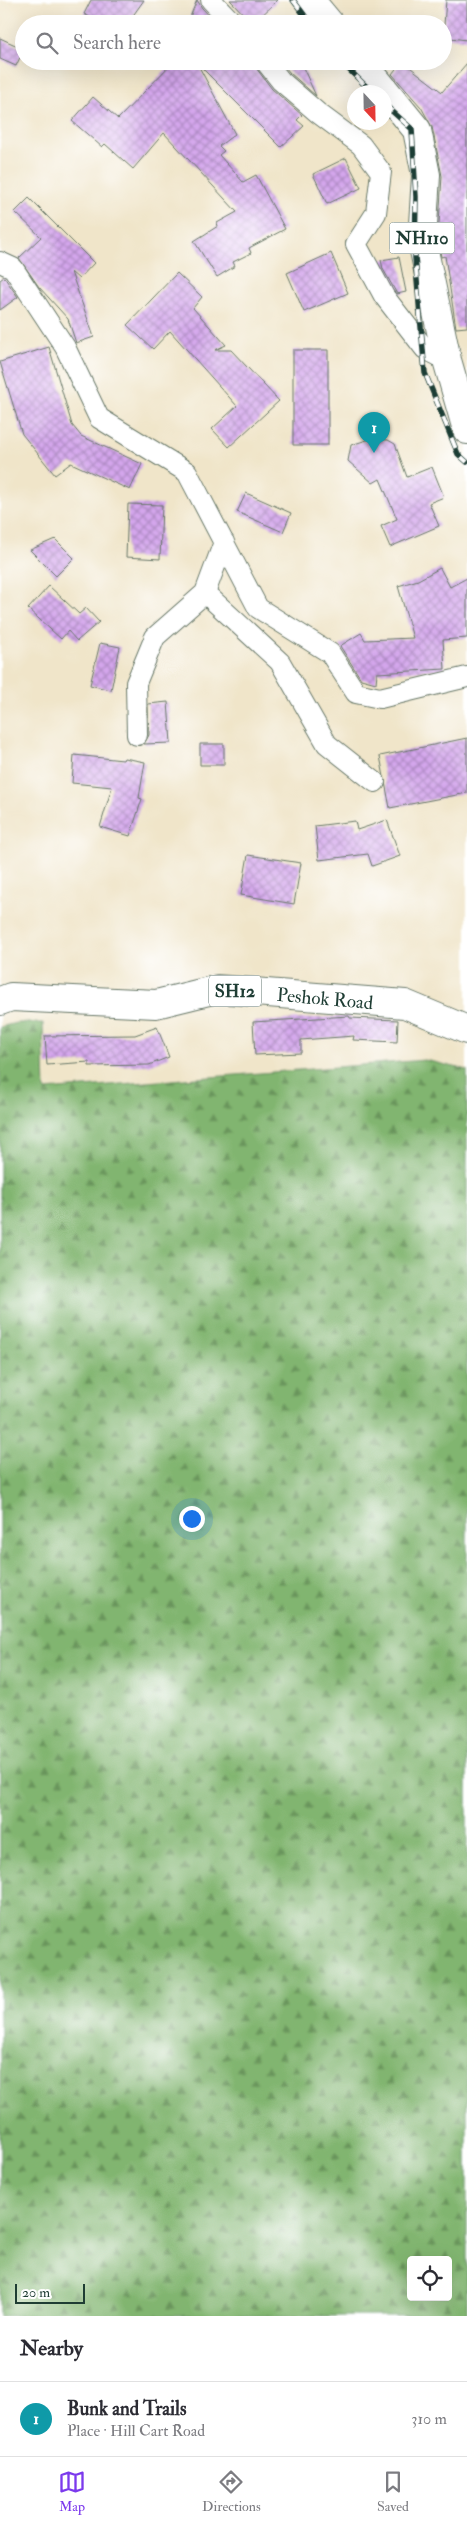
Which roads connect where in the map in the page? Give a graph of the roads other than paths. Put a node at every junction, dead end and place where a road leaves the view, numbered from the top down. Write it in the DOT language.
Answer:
graph roads {
  1 [pos="211,0"];
  2 [pos="310,0"];
  3 [pos="225,15"];
  4 [pos="322,15"];
  5 [pos="272,70"];
  6 [pos="367,70"];
  7 [pos="0,262"];
  8 [pos="447,360"];
  9 [pos="467,430"];
  10 [pos="224,542"];
  11 [pos="205,593"];
  12 [pos="467,677"];
  13 [pos="137,735"];
  14 [pos="375,782"];
  15 [pos="0,1001"];
  16 [pos="467,1030"];
  1 -- 3 [label="street"];
  2 -- 4 [label="main road"];
  5 -- 8 [label="street"];
  6 -- 8 [label="main road, NH110"];
  7 -- 10 [label="street"];
  8 -- 9 [label="main road, NH110"];
  10 -- 11 [label="street"];
  10 -- 12 [label="street"];
  11 -- 13 [label="street"];
  11 -- 14 [label="street"];
  15 -- 16 [label="main road, Peshok Road / SH12"];
}
